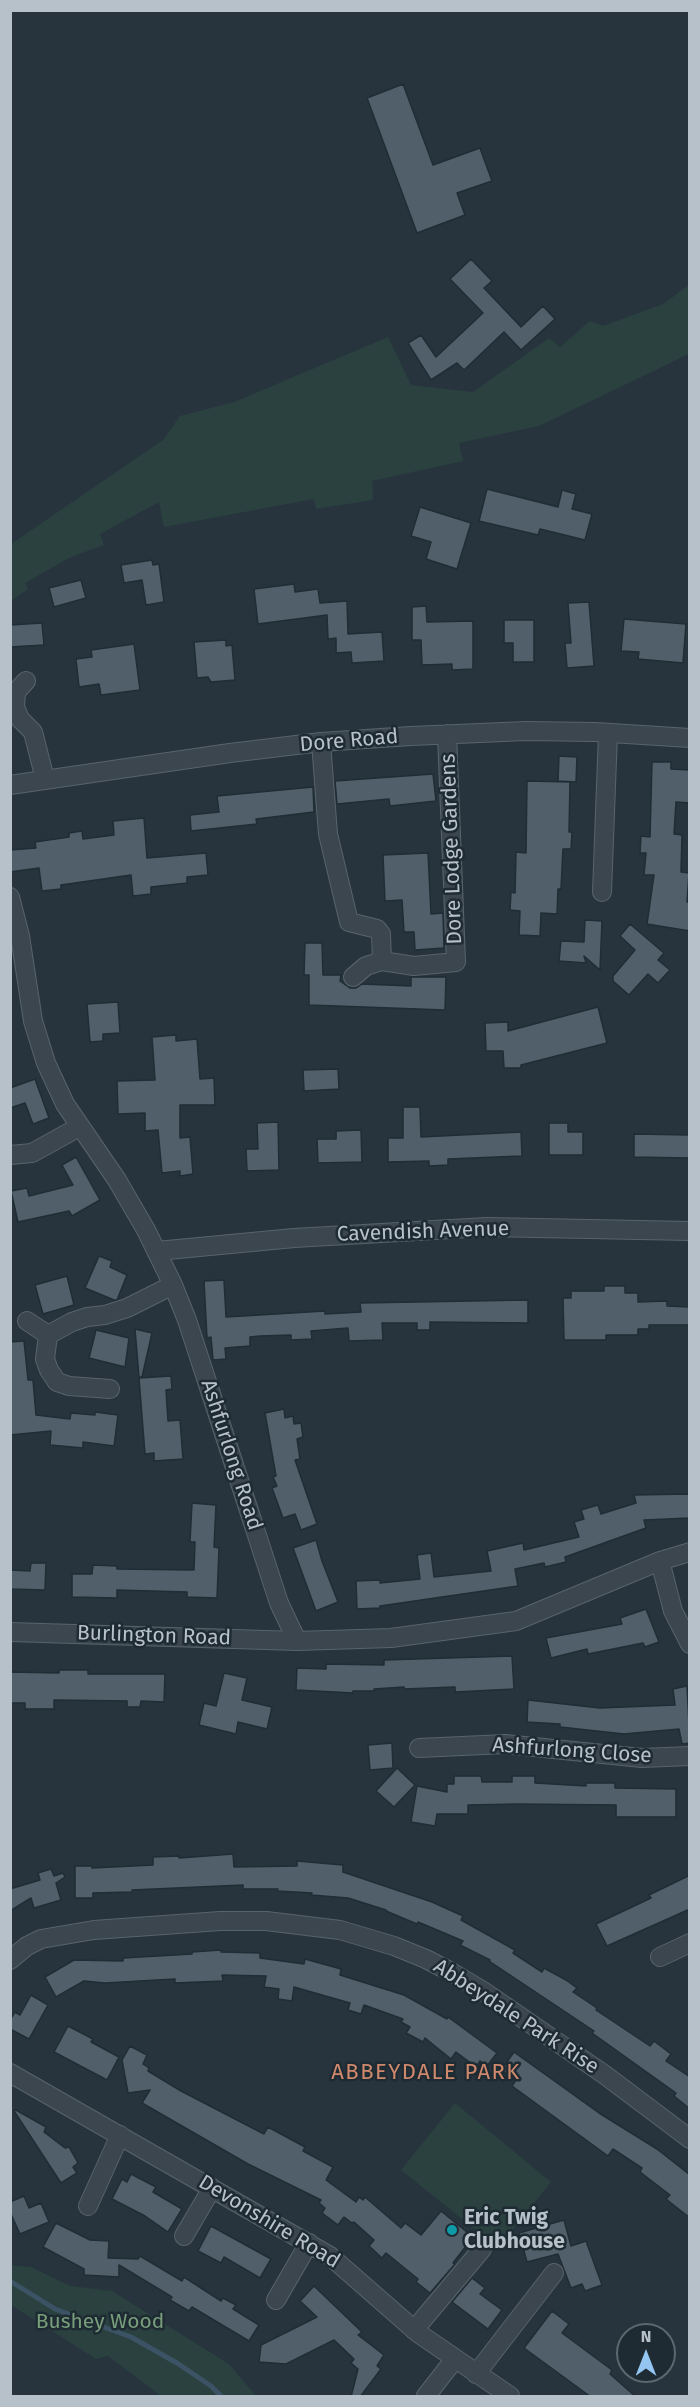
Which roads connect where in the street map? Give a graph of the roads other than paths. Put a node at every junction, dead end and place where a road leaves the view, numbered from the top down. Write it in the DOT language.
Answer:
graph roads {
  1 [pos="17,688"];
  2 [pos="608,733"];
  3 [pos="447,734"];
  4 [pos="690,738"];
  5 [pos="321,742"];
  6 [pos="45,779"];
  7 [pos="10,784"];
  8 [pos="602,892"];
  9 [pos="10,897"];
  10 [pos="382,961"];
  11 [pos="353,977"];
  12 [pos="79,1127"];
  13 [pos="10,1155"];
  14 [pos="690,1232"];
  15 [pos="157,1251"];
  16 [pos="173,1285"];
  17 [pos="27,1321"];
  18 [pos="48,1335"];
  19 [pos="110,1389"];
  20 [pos="690,1552"];
  21 [pos="660,1561"];
  22 [pos="10,1632"];
  23 [pos="297,1641"];
  24 [pos="690,1644"];
  25 [pos="419,1748"];
  26 [pos="690,1756"];
  27 [pos="690,1943"];
  28 [pos="660,1957"];
  29 [pos="10,1960"];
  30 [pos="10,2073"];
  31 [pos="120,2135"];
  32 [pos="690,2139"];
  33 [pos="212,2188"];
  34 [pos="88,2206"];
  35 [pos="184,2236"];
  36 [pos="309,2243"];
  37 [pos="482,2248"];
  38 [pos="554,2273"];
  39 [pos="276,2300"];
  40 [pos="414,2330"];
  41 [pos="454,2360"];
  42 [pos="476,2374"];
  43 [pos="426,2397"];
  44 [pos="510,2397"];
  1 -- 6 [label="street"];
  2 -- 3 [label="street, Dore Road"];
  2 -- 4 [label="street, Dore Road"];
  2 -- 8 [label="street"];
  3 -- 5 [label="street, Dore Road"];
  3 -- 10 [label="street, Dore Lodge Gardens"];
  5 -- 6 [label="street, Dore Road"];
  5 -- 10 [label="street"];
  6 -- 7 [label="street, Dore Road"];
  9 -- 12 [label="street, Ashfurlong Road"];
  10 -- 11 [label="street"];
  12 -- 13 [label="street"];
  12 -- 15 [label="street, Ashfurlong Road"];
  14 -- 15 [label="street, Cavendish Avenue"];
  15 -- 16 [label="street, Ashfurlong Road"];
  16 -- 18 [label="street"];
  16 -- 23 [label="street, Ashfurlong Road"];
  17 -- 18 [label="street"];
  18 -- 19 [label="street"];
  20 -- 21 [label="street"];
  21 -- 23 [label="street"];
  21 -- 24 [label="street"];
  22 -- 23 [label="street, Burlington Road"];
  25 -- 26 [label="street, Ashfurlong Close"];
  27 -- 28 [label="street"];
  29 -- 32 [label="street, Abbeydale Park Rise"];
  30 -- 31 [label="street, Devonshire Road"];
  31 -- 33 [label="street, Devonshire Road"];
  31 -- 34 [label="street"];
  33 -- 35 [label="street"];
  33 -- 36 [label="street, Devonshire Road"];
  36 -- 39 [label="street"];
  36 -- 40 [label="street, Devonshire Road"];
  37 -- 40 [label="street"];
  38 -- 42 [label="street"];
  40 -- 41 [label="street, Devonshire Road"];
  41 -- 42 [label="street, Devonshire Road"];
  41 -- 43 [label="street"];
  42 -- 44 [label="street, Devonshire Road"];
}
